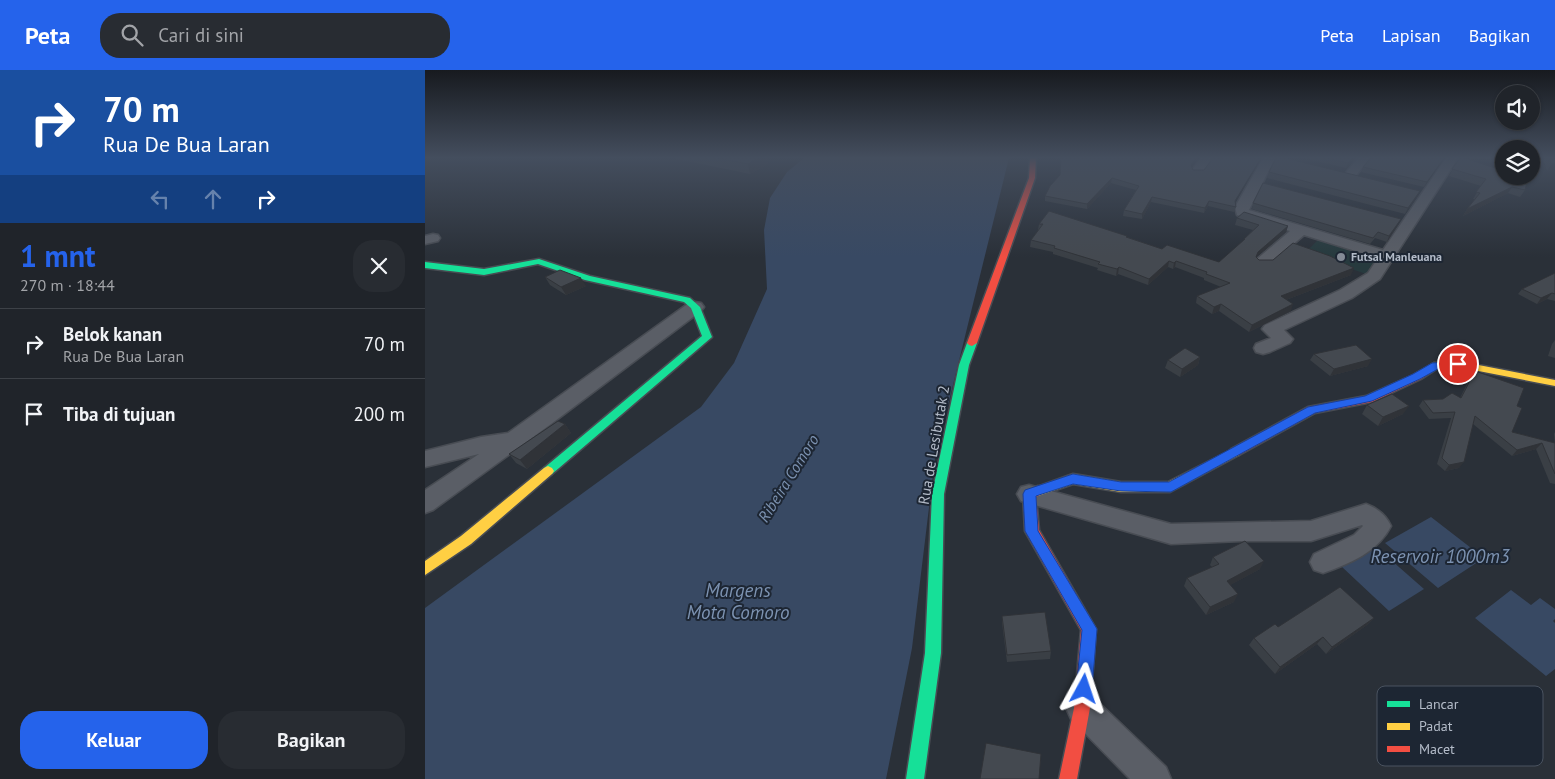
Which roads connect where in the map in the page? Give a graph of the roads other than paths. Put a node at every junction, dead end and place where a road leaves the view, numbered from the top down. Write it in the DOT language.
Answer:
graph roads {
  1 [pos="1027,191"];
  2 [pos="1250,191"];
  3 [pos="1416,191"];
  4 [pos="1430,191"];
  5 [pos="1428,194"];
  6 [pos="1393,217"];
  7 [pos="1411,222"];
  8 [pos="1301,230"];
  9 [pos="1387,256"];
  10 [pos="1263,262"];
  11 [pos="425,265"];
  12 [pos="695,307"];
  13 [pos="1263,348"];
  14 [pos="1555,383"];
  15 [pos="512,440"];
  16 [pos="425,459"];
  17 [pos="1029,494"];
  18 [pos="425,503"];
  19 [pos="1323,562"];
  20 [pos="425,569"];
  21 [pos="1083,708"];
  22 [pos="915,779"];
  23 [pos="1068,779"];
  24 [pos="1154,779"];
  1 -- 22 [label="street, Rua de Lesibutak 2"];
  2 -- 8 [label="street"];
  3 -- 5 [label="street"];
  4 -- 5 [label="street"];
  5 -- 7 [label="street"];
  6 -- 7 [label="street"];
  7 -- 9 [label="street"];
  8 -- 9 [label="street"];
  8 -- 10 [label="street"];
  9 -- 13 [label="street"];
  11 -- 12 [label="street"];
  12 -- 15 [label="street"];
  12 -- 20 [label="street"];
  14 -- 17 [label="street"];
  15 -- 16 [label="street"];
  15 -- 18 [label="street"];
  17 -- 19 [label="street"];
  17 -- 21 [label="street"];
  21 -- 23 [label="street"];
  21 -- 24 [label="street"];
}
